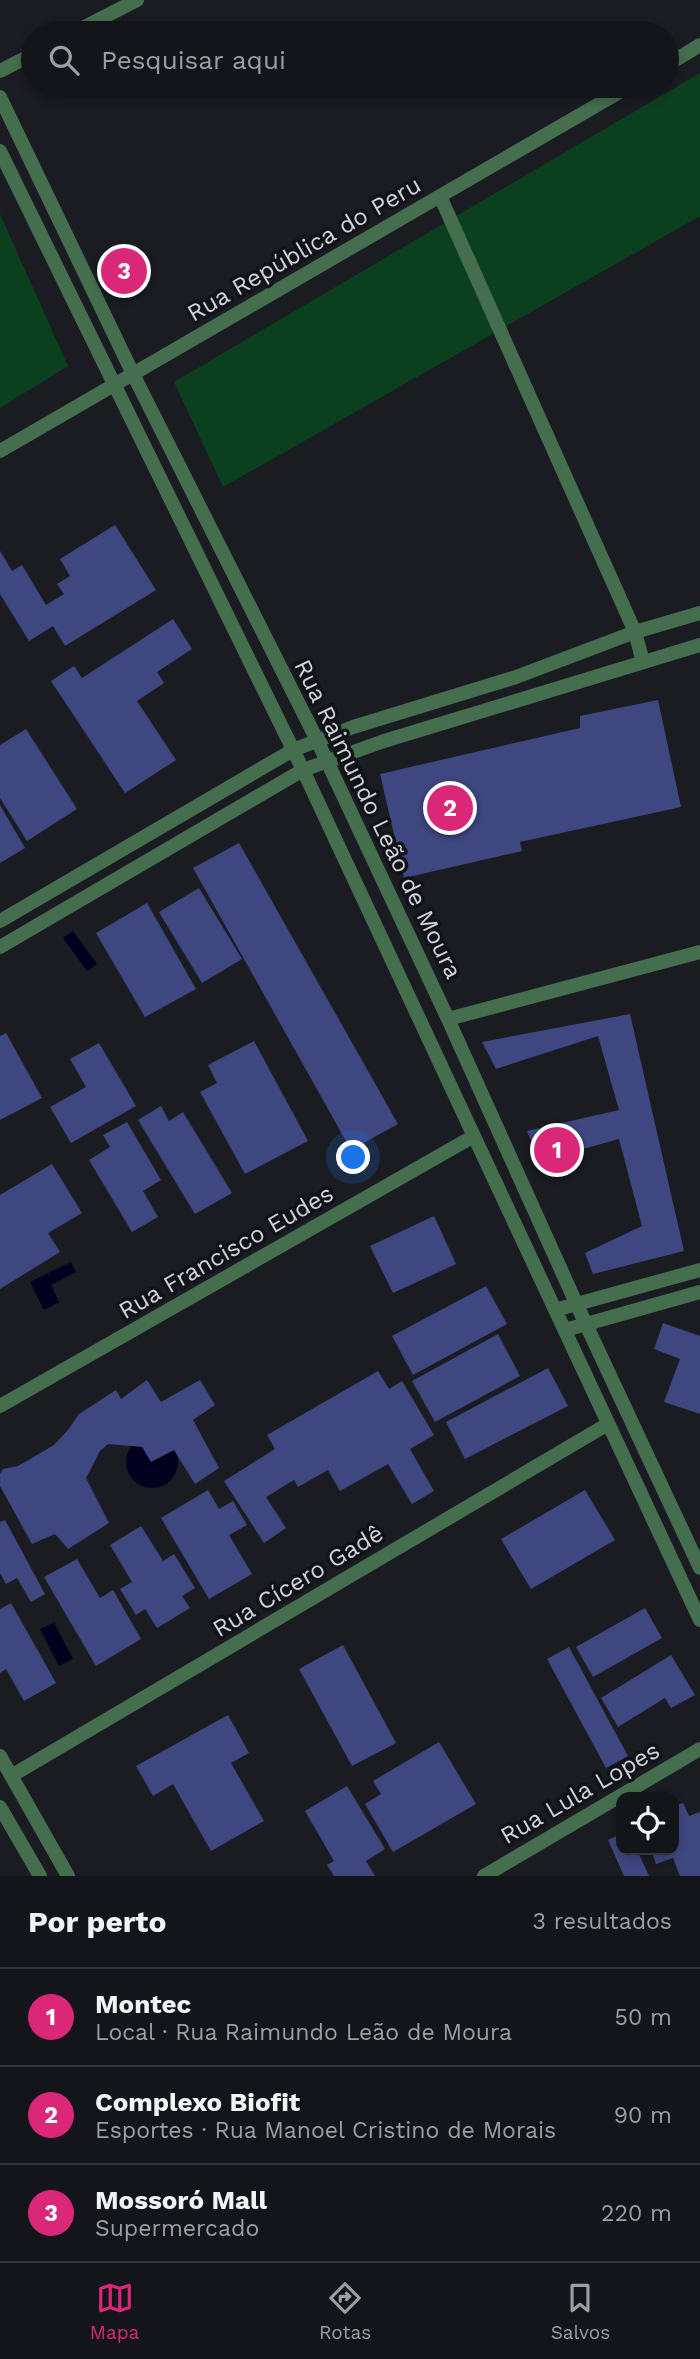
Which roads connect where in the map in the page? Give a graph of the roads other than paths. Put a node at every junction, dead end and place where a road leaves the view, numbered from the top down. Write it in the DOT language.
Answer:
graph roads {
  1 [pos="137,0"];
  2 [pos="96,21"];
  3 [pos="700,45"];
  4 [pos="679,58"];
  5 [pos="21,60"];
  6 [pos="0,71"];
  7 [pos="0,97"];
  8 [pos="609,98"];
  9 [pos="0,151"];
  10 [pos="440,196"];
  11 [pos="133,373"];
  12 [pos="114,385"];
  13 [pos="0,451"];
  14 [pos="700,613"];
  15 [pos="635,632"];
  16 [pos="700,645"];
  17 [pos="643,662"];
  18 [pos="317,740"];
  19 [pos="293,750"];
  20 [pos="327,762"];
  21 [pos="303,770"];
  22 [pos="0,921"];
  23 [pos="0,947"];
  24 [pos="700,952"];
  25 [pos="448,1019"];
  26 [pos="474,1136"];
  27 [pos="700,1270"];
  28 [pos="700,1292"];
  29 [pos="576,1303"];
  30 [pos="555,1311"];
  31 [pos="586,1322"];
  32 [pos="565,1330"];
  33 [pos="0,1406"];
  34 [pos="608,1424"];
  35 [pos="700,1568"];
  36 [pos="700,1620"];
  37 [pos="700,1749"];
  38 [pos="0,1756"];
  39 [pos="11,1776"];
  40 [pos="0,1807"];
  41 [pos="40,1876"];
  42 [pos="68,1876"];
  43 [pos="484,1876"];
  1 -- 2 [label="street"];
  3 -- 4 [label="street"];
  5 -- 6 [label="street"];
  7 -- 11 [label="street, Rua Raimundo Leão de Moura"];
  8 -- 10 [label="street, Rua República do Peru"];
  9 -- 12 [label="street, Rua Raimundo Leão de Moura"];
  10 -- 11 [label="street, Rua República do Peru"];
  10 -- 15 [label="street"];
  11 -- 12 [label="street, Rua República do Peru"];
  11 -- 18 [label="street, Rua Raimundo Leão de Moura"];
  12 -- 13 [label="street, Rua República do Peru"];
  12 -- 19 [label="street, Rua Raimundo Leão de Moura"];
  14 -- 15 [label="street"];
  15 -- 17 [label="street"];
  15 -- 18 [label="street"];
  16 -- 17 [label="street"];
  17 -- 20 [label="street"];
  18 -- 19 [label="street"];
  18 -- 20 [label="street, Rua Raimundo Leão de Moura"];
  19 -- 21 [label="street, Rua Raimundo Leão de Moura"];
  19 -- 22 [label="street"];
  20 -- 21 [label="street"];
  20 -- 25 [label="street, Rua Raimundo Leão de Moura"];
  21 -- 23 [label="street"];
  21 -- 26 [label="street, Rua Raimundo Leão de Moura"];
  24 -- 25 [label="street"];
  25 -- 29 [label="street, Rua Raimundo Leão de Moura"];
  26 -- 30 [label="street, Rua Raimundo Leão de Moura"];
  26 -- 33 [label="street, Rua Francisco Eudes"];
  27 -- 29 [label="street"];
  28 -- 31 [label="street"];
  29 -- 30 [label="street"];
  29 -- 31 [label="street, Rua Raimundo Leão de Moura"];
  30 -- 32 [label="street, Rua Raimundo Leão de Moura"];
  31 -- 32 [label="street"];
  31 -- 35 [label="street, Rua Raimundo Leão de Moura"];
  32 -- 34 [label="street, Rua Raimundo Leão de Moura"];
  34 -- 36 [label="street, Rua Raimundo Leão de Moura"];
  34 -- 39 [label="street, Rua Cícero Gadê"];
  37 -- 43 [label="street, Rua Lula Lopes"];
  38 -- 39 [label="street"];
  39 -- 42 [label="street"];
  40 -- 41 [label="street"];
}
